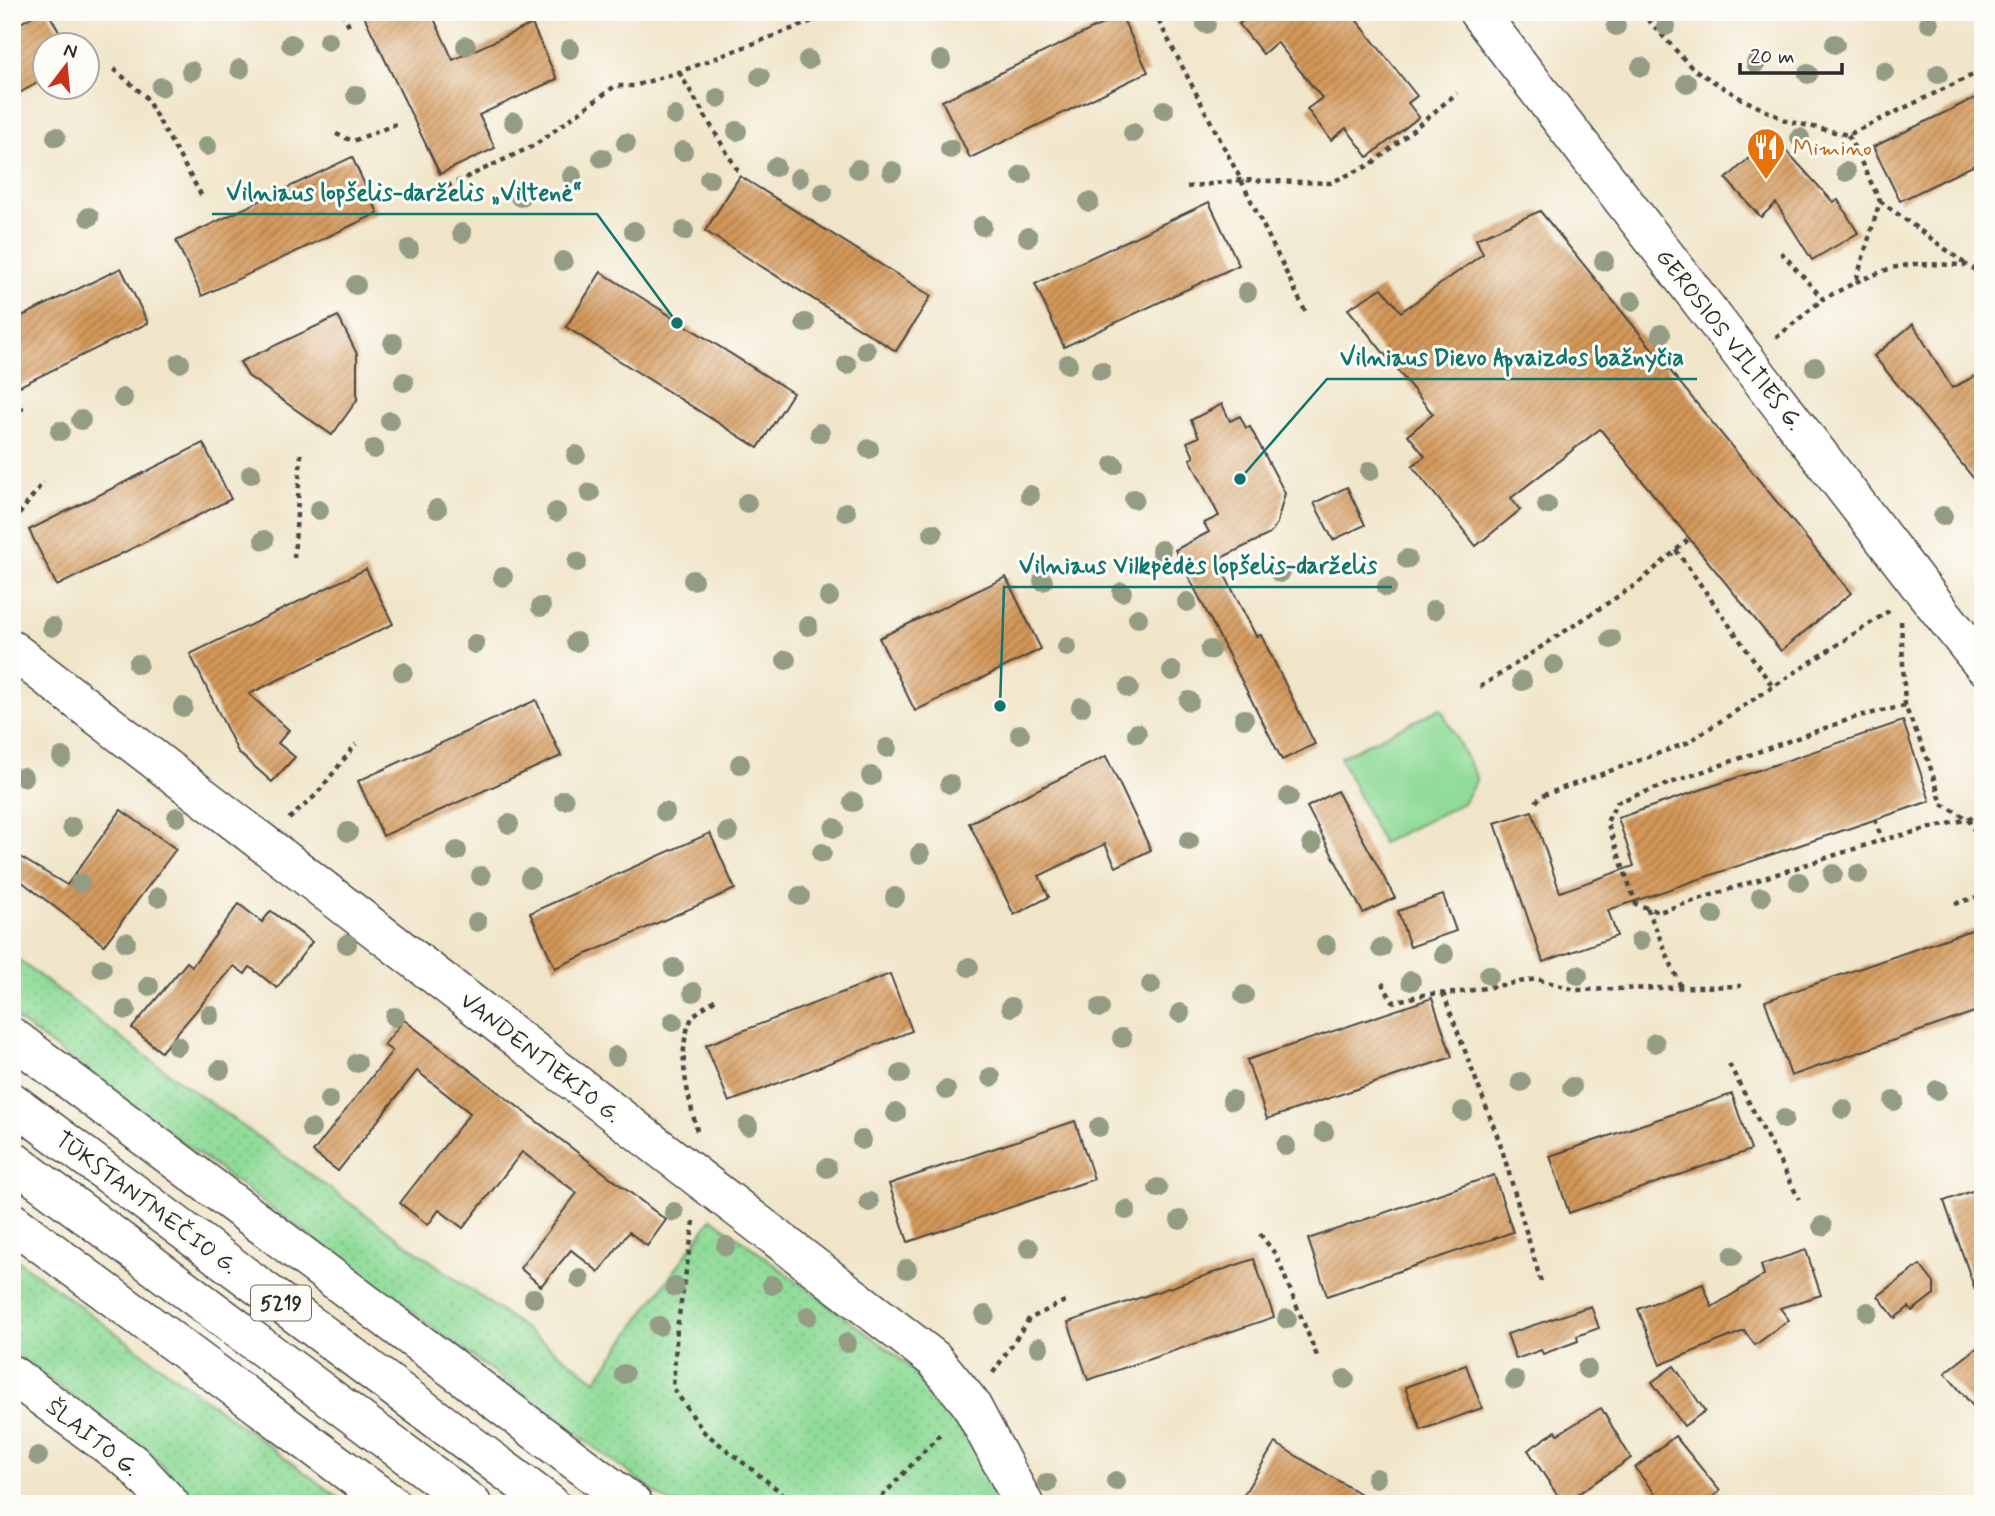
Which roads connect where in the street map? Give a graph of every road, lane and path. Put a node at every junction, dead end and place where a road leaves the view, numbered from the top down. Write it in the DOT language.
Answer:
graph roads {
  1 [pos="342,12"];
  2 [pos="836,12"];
  3 [pos="1080,12"];
  4 [pos="1154,12"];
  5 [pos="1478,12"];
  6 [pos="1641,12"];
  7 [pos="1073,16"];
  8 [pos="351,29"];
  9 [pos="114,68"];
  10 [pos="1983,70"];
  11 [pos="679,72"];
  12 [pos="1457,93"];
  13 [pos="396,124"];
  14 [pos="336,134"];
  15 [pos="1848,135"];
  16 [pos="739,173"];
  17 [pos="1241,180"];
  18 [pos="1187,187"];
  19 [pos="429,195"];
  20 [pos="203,198"];
  21 [pos="1880,201"];
  22 [pos="1781,251"];
  23 [pos="1967,265"];
  24 [pos="1983,274"];
  25 [pos="1856,282"];
  26 [pos="1823,299"];
  27 [pos="1305,311"];
  28 [pos="1769,344"];
  29 [pos="12,406"];
  30 [pos="24,409"];
  31 [pos="301,454"];
  32 [pos="43,482"];
  33 [pos="1689,539"];
  34 [pos="1675,550"];
  35 [pos="294,558"];
  36 [pos="12,563"];
  37 [pos="1900,604"];
  38 [pos="1900,617"];
  39 [pos="12,650"];
  40 [pos="1983,665"];
  41 [pos="1773,687"];
  42 [pos="1480,688"];
  43 [pos="1905,706"];
  44 [pos="356,744"];
  45 [pos="1536,802"];
  46 [pos="1983,810"];
  47 [pos="1875,819"];
  48 [pos="1968,819"];
  49 [pos="286,823"];
  50 [pos="1882,840"];
  51 [pos="1983,846"];
  52 [pos="1983,895"];
  53 [pos="1955,904"];
  54 [pos="1647,908"];
  55 [pos="1382,983"];
  56 [pos="1741,986"];
  57 [pos="1681,987"];
  58 [pos="1443,993"];
  59 [pos="716,999"];
  60 [pos="12,1037"];
  61 [pos="1729,1064"];
  62 [pos="12,1102"];
  63 [pos="698,1134"];
  64 [pos="12,1160"];
  65 [pos="1799,1199"];
  66 [pos="694,1220"];
  67 [pos="12,1222"];
  68 [pos="1261,1234"];
  69 [pos="1541,1282"];
  70 [pos="1317,1356"];
  71 [pos="12,1374"];
  72 [pos="970,1403"];
  73 [pos="170,1504"];
  74 [pos="391,1504"];
  75 [pos="472,1504"];
  76 [pos="550,1504"];
  77 [pos="633,1504"];
  78 [pos="796,1504"];
  79 [pos="875,1504"];
  80 [pos="1024,1504"];
  1 -- 8 [label="path"];
  2 -- 11 [label="path"];
  3 -- 7 [label="path"];
  4 -- 17 [label="path"];
  5 -- 40 [label="main road, GEROSIOS VILTIES G."];
  6 -- 15 [label="path"];
  9 -- 20 [label="path"];
  10 -- 15 [label="path"];
  11 -- 16 [label="path"];
  11 -- 19 [label="path"];
  12 -- 17 [label="path"];
  13 -- 14 [label="path"];
  15 -- 21 [label="path"];
  17 -- 18 [label="path"];
  17 -- 27 [label="path"];
  21 -- 23 [label="path"];
  21 -- 25 [label="path"];
  22 -- 26 [label="path"];
  23 -- 24 [label="path"];
  23 -- 25 [label="path"];
  25 -- 26 [label="path"];
  26 -- 28 [label="path"];
  29 -- 30 [label="path"];
  31 -- 35 [label="path"];
  32 -- 36 [label="path"];
  33 -- 34 [label="path"];
  34 -- 41 [label="path"];
  34 -- 42 [label="path"];
  37 -- 41 [label="path"];
  38 -- 43 [label="path"];
  39 -- 72 [label="main road, VANDENTIEKIO G."];
  41 -- 45 [label="path"];
  43 -- 48 [label="path"];
  43 -- 54 [label="path"];
  44 -- 49 [label="path"];
  46 -- 48 [label="path"];
  47 -- 50 [label="path"];
  48 -- 50 [label="path"];
  48 -- 51 [label="path"];
  50 -- 54 [label="path"];
  52 -- 53 [label="path"];
  54 -- 57 [label="path"];
  55 -- 58 [label="path"];
  56 -- 57 [label="path"];
  57 -- 58 [label="path"];
  58 -- 69 [label="path"];
  59 -- 63 [label="path"];
  60 -- 77 [label="main road"];
  61 -- 65 [label="path"];
  62 -- 76 [label="main road, TŪKSTANTMEČIO G. / 5219"];
  64 -- 75 [label="main road, TŪKSTANTMEČIO G. / 5219"];
  66 -- 78 [label="path"];
  67 -- 74 [label="main road"];
  68 -- 70 [label="path"];
  71 -- 73 [label="main road, ŠLAITO G."];
  72 -- 79 [label="path"];
  72 -- 80 [label="main road, VANDENTIEKIO G."];
}
